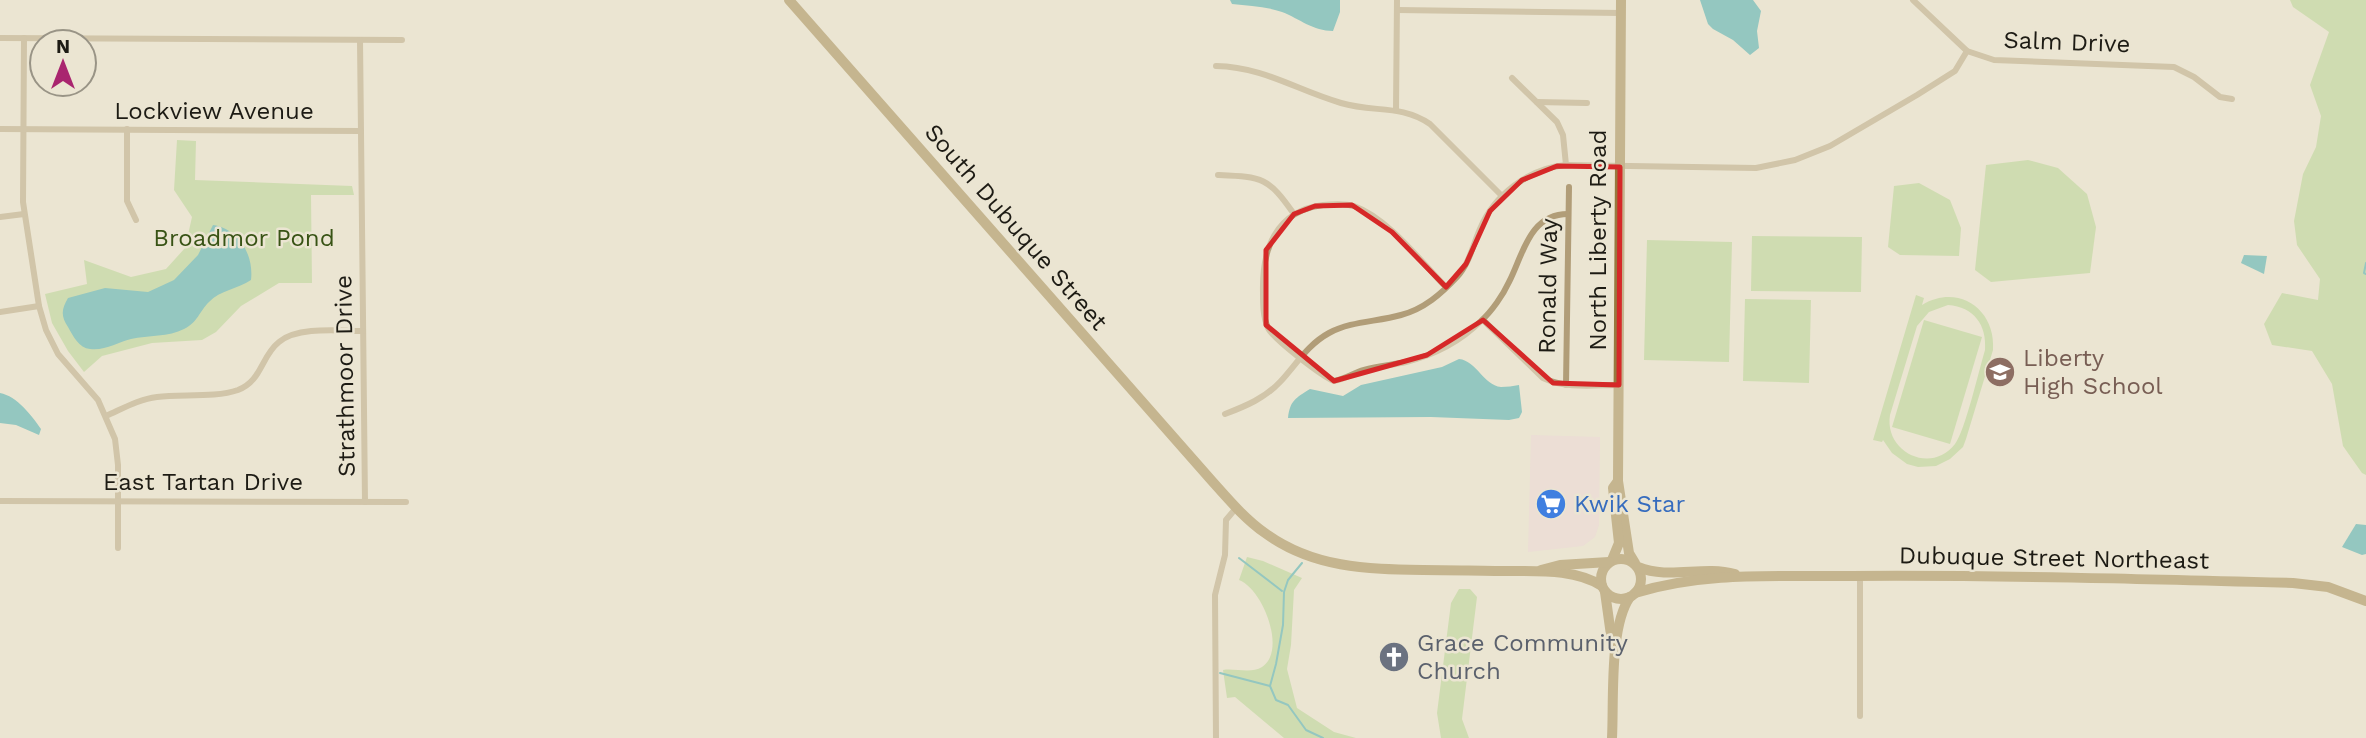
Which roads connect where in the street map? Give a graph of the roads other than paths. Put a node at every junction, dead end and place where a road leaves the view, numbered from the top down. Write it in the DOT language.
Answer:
graph roads {
  1 [pos="789,0"];
  2 [pos="1397,0"];
  3 [pos="1621,0"];
  4 [pos="1913,0"];
  5 [pos="1397,10"];
  6 [pos="1621,13"];
  7 [pos="0,38"];
  8 [pos="24,38"];
  9 [pos="360,40"];
  10 [pos="402,40"];
  11 [pos="1968,51"];
  12 [pos="1216,66"];
  13 [pos="1513,78"];
  14 [pos="2232,99"];
  15 [pos="1537,102"];
  16 [pos="1587,103"];
  17 [pos="1396,110"];
  18 [pos="0,128"];
  19 [pos="24,129"];
  20 [pos="127,130"];
  21 [pos="361,131"];
  22 [pos="1566,165"];
  23 [pos="1620,167"];
  24 [pos="1218,175"];
  25 [pos="1569,187"];
  26 [pos="1502,196"];
  27 [pos="24,214"];
  28 [pos="1294,214"];
  29 [pos="1568,214"];
  30 [pos="0,217"];
  31 [pos="136,220"];
  32 [pos="1446,287"];
  33 [pos="39,306"];
  34 [pos="0,312"];
  35 [pos="1483,320"];
  36 [pos="363,331"];
  37 [pos="1300,356"];
  38 [pos="1566,385"];
  39 [pos="1619,385"];
  40 [pos="1225,414"];
  41 [pos="106,416"];
  42 [pos="1618,481"];
  43 [pos="0,501"];
  44 [pos="118,501"];
  45 [pos="365,502"];
  46 [pos="405,502"];
  47 [pos="1236,508"];
  48 [pos="118,548"];
  49 [pos="1611,561"];
  50 [pos="1636,565"];
  51 [pos="1537,571"];
  52 [pos="1738,575"];
  53 [pos="1860,576"];
  54 [pos="1604,589"];
  55 [pos="1632,595"];
  56 [pos="2366,601"];
  57 [pos="1616,642"];
  58 [pos="1860,716"];
  59 [pos="1216,738"];
  60 [pos="1612,738"];
  1 -- 47 [label="main road, South Dubuque Street"];
  2 -- 5 [label="street"];
  3 -- 6 [label="main road, North Liberty Road"];
  4 -- 11 [label="street, Salm Drive"];
  5 -- 6 [label="street"];
  5 -- 17 [label="street"];
  6 -- 23 [label="main road, North Liberty Road"];
  7 -- 8 [label="street"];
  8 -- 9 [label="street"];
  8 -- 19 [label="street"];
  9 -- 10 [label="street"];
  9 -- 21 [label="street, Strathmoor Drive"];
  11 -- 14 [label="street, Salm Drive"];
  11 -- 23 [label="street"];
  12 -- 17 [label="street"];
  13 -- 15 [label="street"];
  15 -- 16 [label="street"];
  15 -- 22 [label="street"];
  17 -- 26 [label="street"];
  18 -- 19 [label="street, Lockview Avenue"];
  19 -- 20 [label="street, Lockview Avenue"];
  19 -- 27 [label="street"];
  20 -- 21 [label="street, Lockview Avenue"];
  20 -- 31 [label="street"];
  21 -- 36 [label="street, Strathmoor Drive"];
  22 -- 23 [label="street"];
  22 -- 26 [label="street"];
  23 -- 39 [label="main road, North Liberty Road"];
  24 -- 28 [label="street"];
  25 -- 29 [label="street, Ronald Way"];
  26 -- 32 [label="street"];
  27 -- 30 [label="street"];
  27 -- 33 [label="street"];
  28 -- 32 [label="street"];
  28 -- 37 [label="street"];
  29 -- 35 [label="street"];
  29 -- 38 [label="street, Ronald Way"];
  32 -- 37 [label="street"];
  33 -- 34 [label="street"];
  33 -- 41 [label="street"];
  35 -- 37 [label="street"];
  35 -- 38 [label="street"];
  36 -- 41 [label="street"];
  36 -- 45 [label="street, Strathmoor Drive"];
  37 -- 40 [label="street"];
  38 -- 39 [label="street"];
  39 -- 42 [label="main road, North Liberty Road"];
  41 -- 44 [label="street"];
  42 -- 49 [label="main road, North Liberty Road"];
  42 -- 50 [label="main road, North Liberty Road"];
  43 -- 44 [label="street, East Tartan Drive"];
  44 -- 45 [label="street, East Tartan Drive"];
  44 -- 48 [label="street"];
  45 -- 46 [label="street, East Tartan Drive"];
  47 -- 51 [label="main road"];
  47 -- 59 [label="street"];
  49 -- 50 [label="main road"];
  49 -- 51 [label="main road"];
  49 -- 54 [label="main road"];
  50 -- 52 [label="main road, Dubuque Street Northeast"];
  50 -- 55 [label="main road"];
  51 -- 54 [label="main road"];
  52 -- 53 [label="main road, Dubuque Street Northeast"];
  52 -- 55 [label="main road, Dubuque Street Northeast"];
  53 -- 56 [label="main road, Dubuque Street Northeast"];
  53 -- 58 [label="street"];
  54 -- 55 [label="main road"];
  54 -- 57 [label="main road"];
  55 -- 57 [label="main road"];
  57 -- 60 [label="main road"];
}
